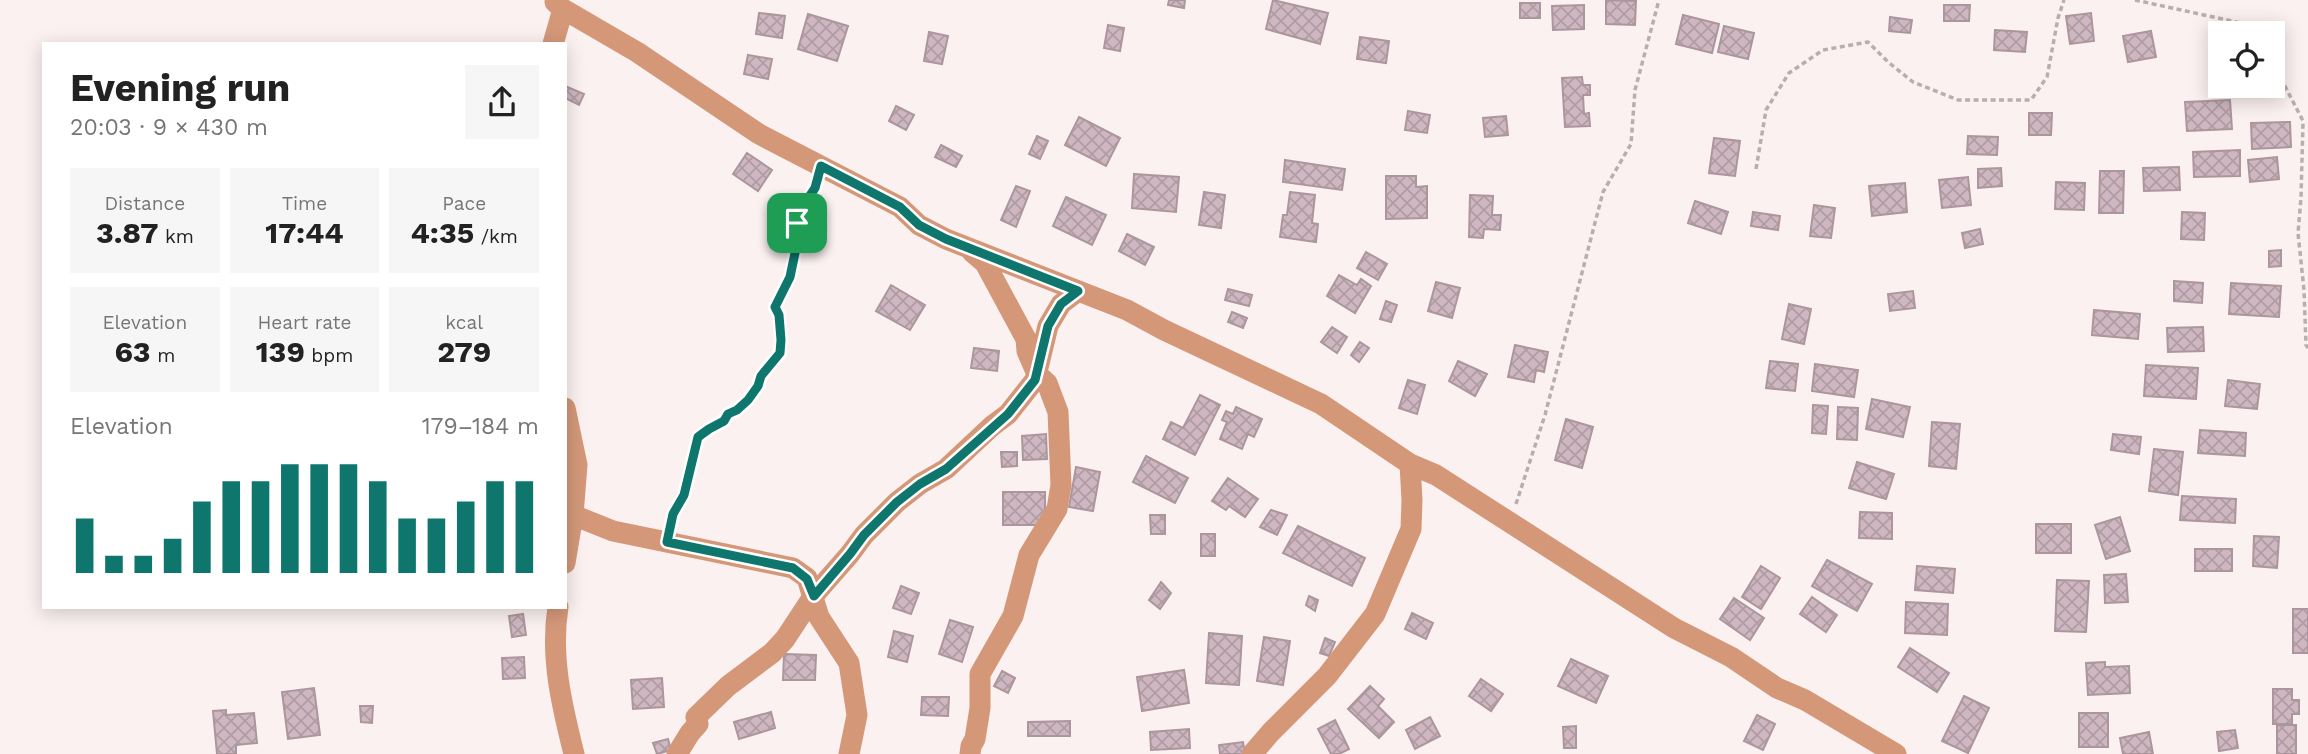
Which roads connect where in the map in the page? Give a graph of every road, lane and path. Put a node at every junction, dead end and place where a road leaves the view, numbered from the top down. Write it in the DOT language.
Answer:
graph roads {
  1 [pos="1658,0"];
  2 [pos="2064,0"];
  3 [pos="2135,0"];
  4 [pos="558,4"];
  5 [pos="2232,21"];
  6 [pos="553,42"];
  7 [pos="2285,87"];
  8 [pos="821,166"];
  9 [pos="1756,169"];
  10 [pos="965,246"];
  11 [pos="1078,291"];
  12 [pos="2308,348"];
  13 [pos="1037,374"];
  14 [pos="567,418"];
  15 [pos="1410,464"];
  16 [pos="573,515"];
  17 [pos="1510,522"];
  18 [pos="667,542"];
  19 [pos="567,551"];
  20 [pos="814,596"];
  21 [pos="558,609"];
  22 [pos="574,754"];
  23 [pos="677,754"];
  24 [pos="849,754"];
  25 [pos="970,754"];
  26 [pos="1252,754"];
  27 [pos="1896,754"];
  1 -- 17 [label="path"];
  2 -- 9 [label="path"];
  3 -- 5 [label="path"];
  4 -- 6 [label="street"];
  4 -- 8 [label="street"];
  7 -- 12 [label="path"];
  8 -- 10 [label="street"];
  8 -- 18 [label="path"];
  10 -- 11 [label="street"];
  10 -- 13 [label="street"];
  11 -- 13 [label="street"];
  11 -- 15 [label="street"];
  13 -- 20 [label="street"];
  13 -- 25 [label="street"];
  14 -- 16 [label="street"];
  15 -- 17 [label="street"];
  15 -- 26 [label="street"];
  16 -- 18 [label="street"];
  16 -- 19 [label="street"];
  17 -- 27 [label="street"];
  18 -- 20 [label="street"];
  20 -- 23 [label="street"];
  20 -- 24 [label="street"];
  21 -- 22 [label="street"];
}
